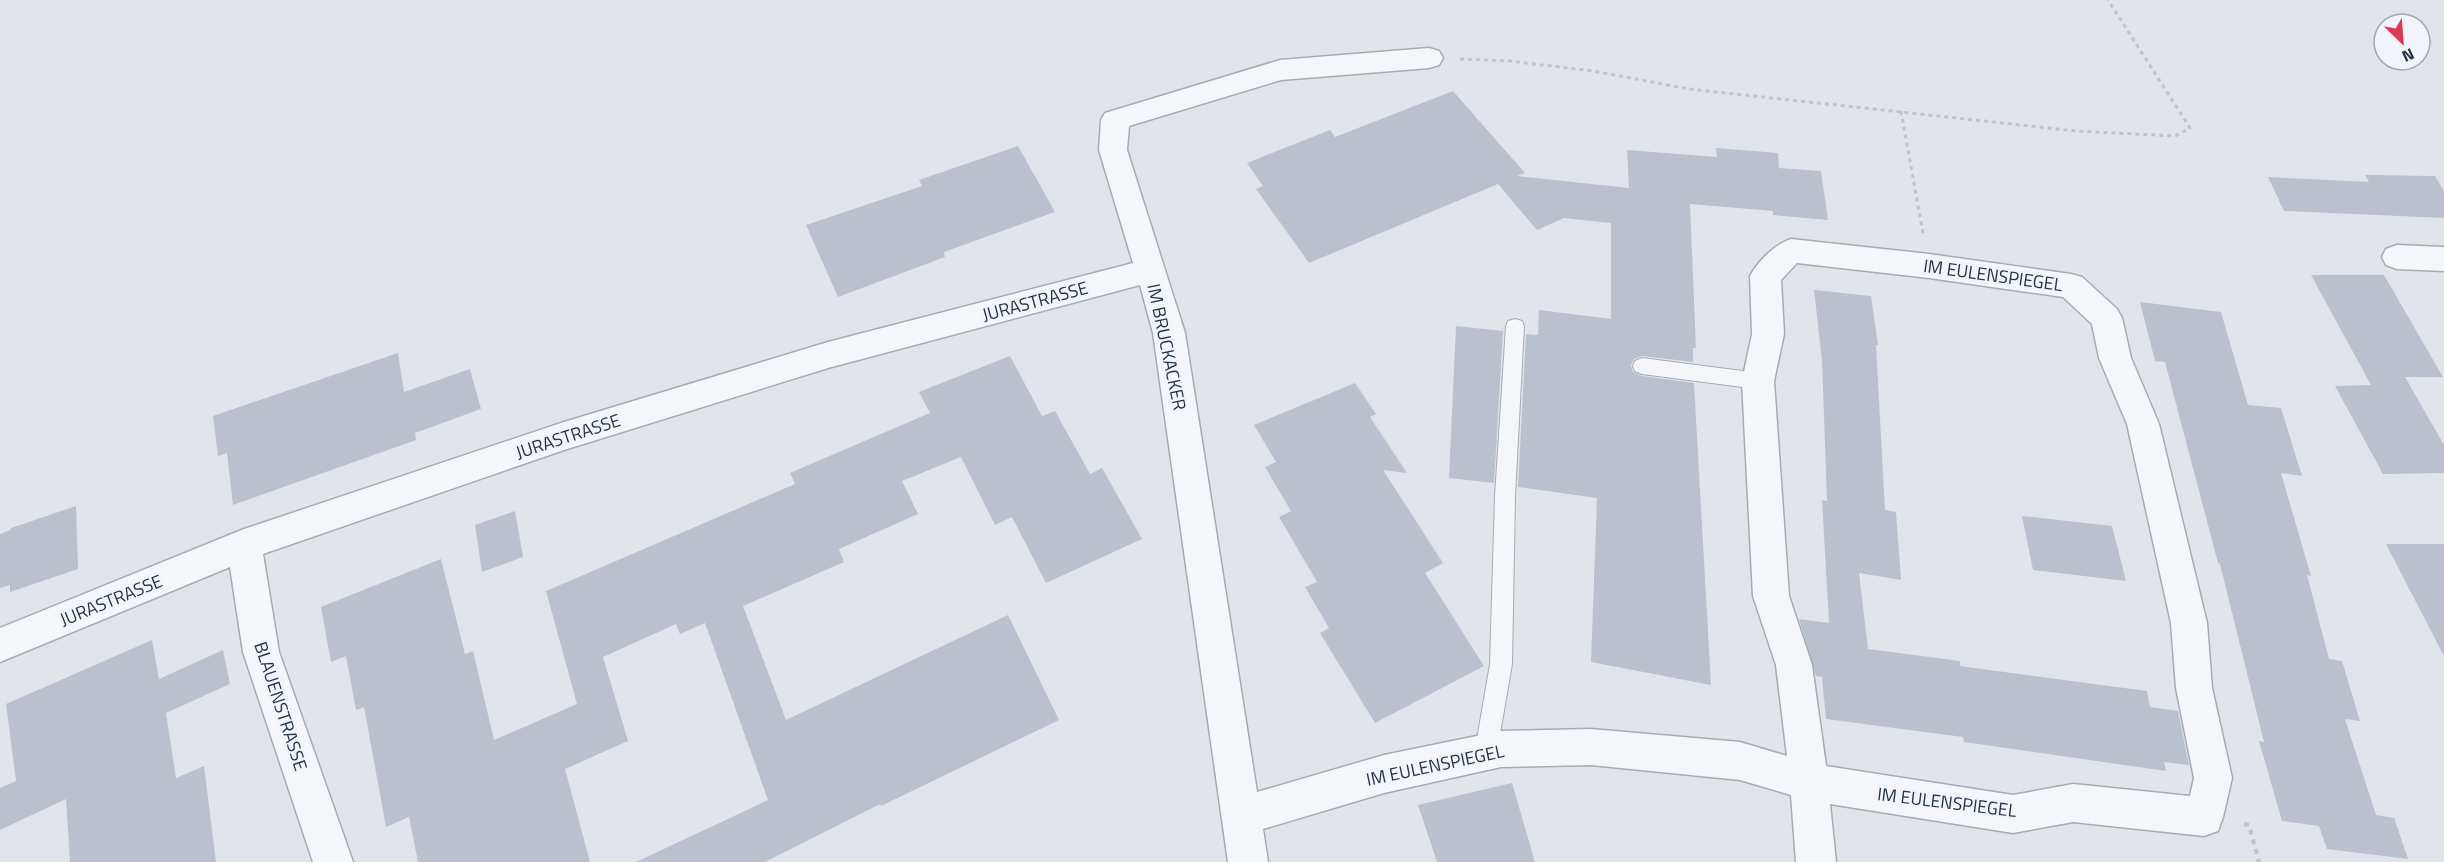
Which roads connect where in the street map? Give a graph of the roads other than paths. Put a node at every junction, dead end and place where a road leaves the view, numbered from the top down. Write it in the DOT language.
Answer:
graph roads {
  1 [pos="1429,58"];
  2 [pos="2397,256"];
  3 [pos="2444,260"];
  4 [pos="1151,270"];
  5 [pos="1515,326"];
  6 [pos="1642,366"];
  7 [pos="1758,381"];
  8 [pos="244,545"];
  9 [pos="0,645"];
  10 [pos="1486,751"];
  11 [pos="1809,782"];
  12 [pos="1242,816"];
  13 [pos="333,862"];
  14 [pos="1248,862"];
  15 [pos="1816,862"];
  1 -- 4 [label="street, IM BRUCKACKER"];
  2 -- 3 [label="street"];
  4 -- 8 [label="street, JURASTRASSE"];
  4 -- 12 [label="street, IM BRUCKACKER"];
  5 -- 10 [label="lane"];
  6 -- 7 [label="lane"];
  7 -- 11 [label="street, IM EULENSPIEGEL"];
  7 -- 11 [label="street, IM EULENSPIEGEL"];
  8 -- 9 [label="street, JURASTRASSE"];
  8 -- 13 [label="street, BLAUENSTRASSE"];
  10 -- 11 [label="street, IM EULENSPIEGEL"];
  10 -- 12 [label="street, IM EULENSPIEGEL"];
  11 -- 15 [label="street"];
  12 -- 14 [label="street, IM BRUCKACKER"];
}
